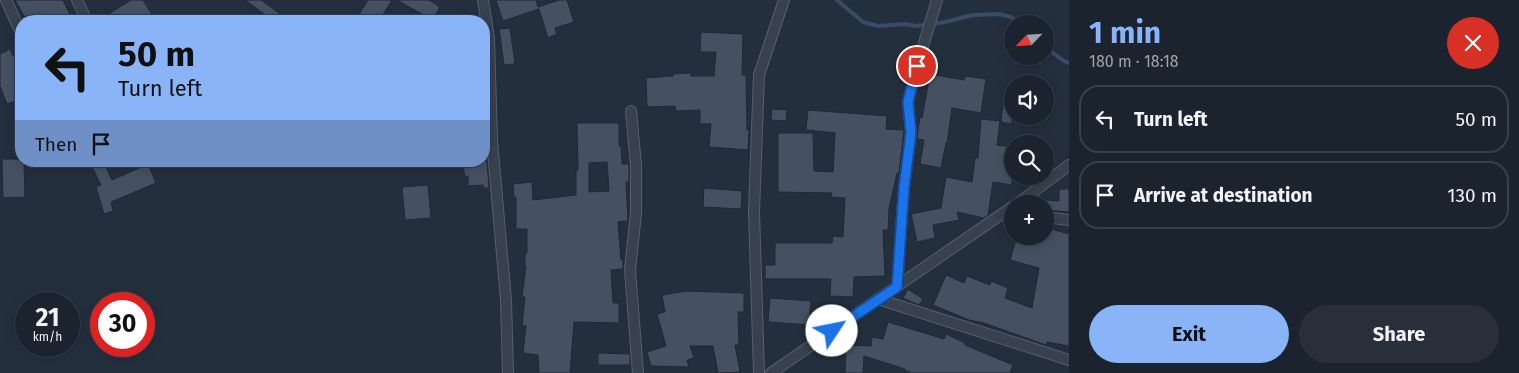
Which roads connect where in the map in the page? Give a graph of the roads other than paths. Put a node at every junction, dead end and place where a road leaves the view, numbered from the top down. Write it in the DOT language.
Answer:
graph roads {
  1 [pos="6,0"];
  2 [pos="77,0"];
  3 [pos="483,0"];
  4 [pos="784,0"];
  5 [pos="937,0"];
  6 [pos="84,15"];
  7 [pos="485,15"];
  8 [pos="15,20"];
  9 [pos="490,72"];
  10 [pos="631,111"];
  11 [pos="1069,165"];
  12 [pos="1029,195"];
  13 [pos="1004,215"];
  14 [pos="1054,218"];
  15 [pos="1069,220"];
  16 [pos="897,287"];
  17 [pos="878,299"];
  18 [pos="1069,360"];
  19 [pos="508,373"];
  20 [pos="638,373"];
  21 [pos="759,373"];
  22 [pos="771,373"];
  1 -- 8 [label="street"];
  2 -- 6 [label="street"];
  3 -- 7 [label="street"];
  4 -- 21 [label="street"];
  5 -- 16 [label="street"];
  9 -- 19 [label="street"];
  10 -- 20 [label="street"];
  11 -- 12 [label="street"];
  13 -- 16 [label="street"];
  14 -- 15 [label="street"];
  16 -- 17 [label="street"];
  17 -- 18 [label="street"];
  17 -- 22 [label="street"];
}
